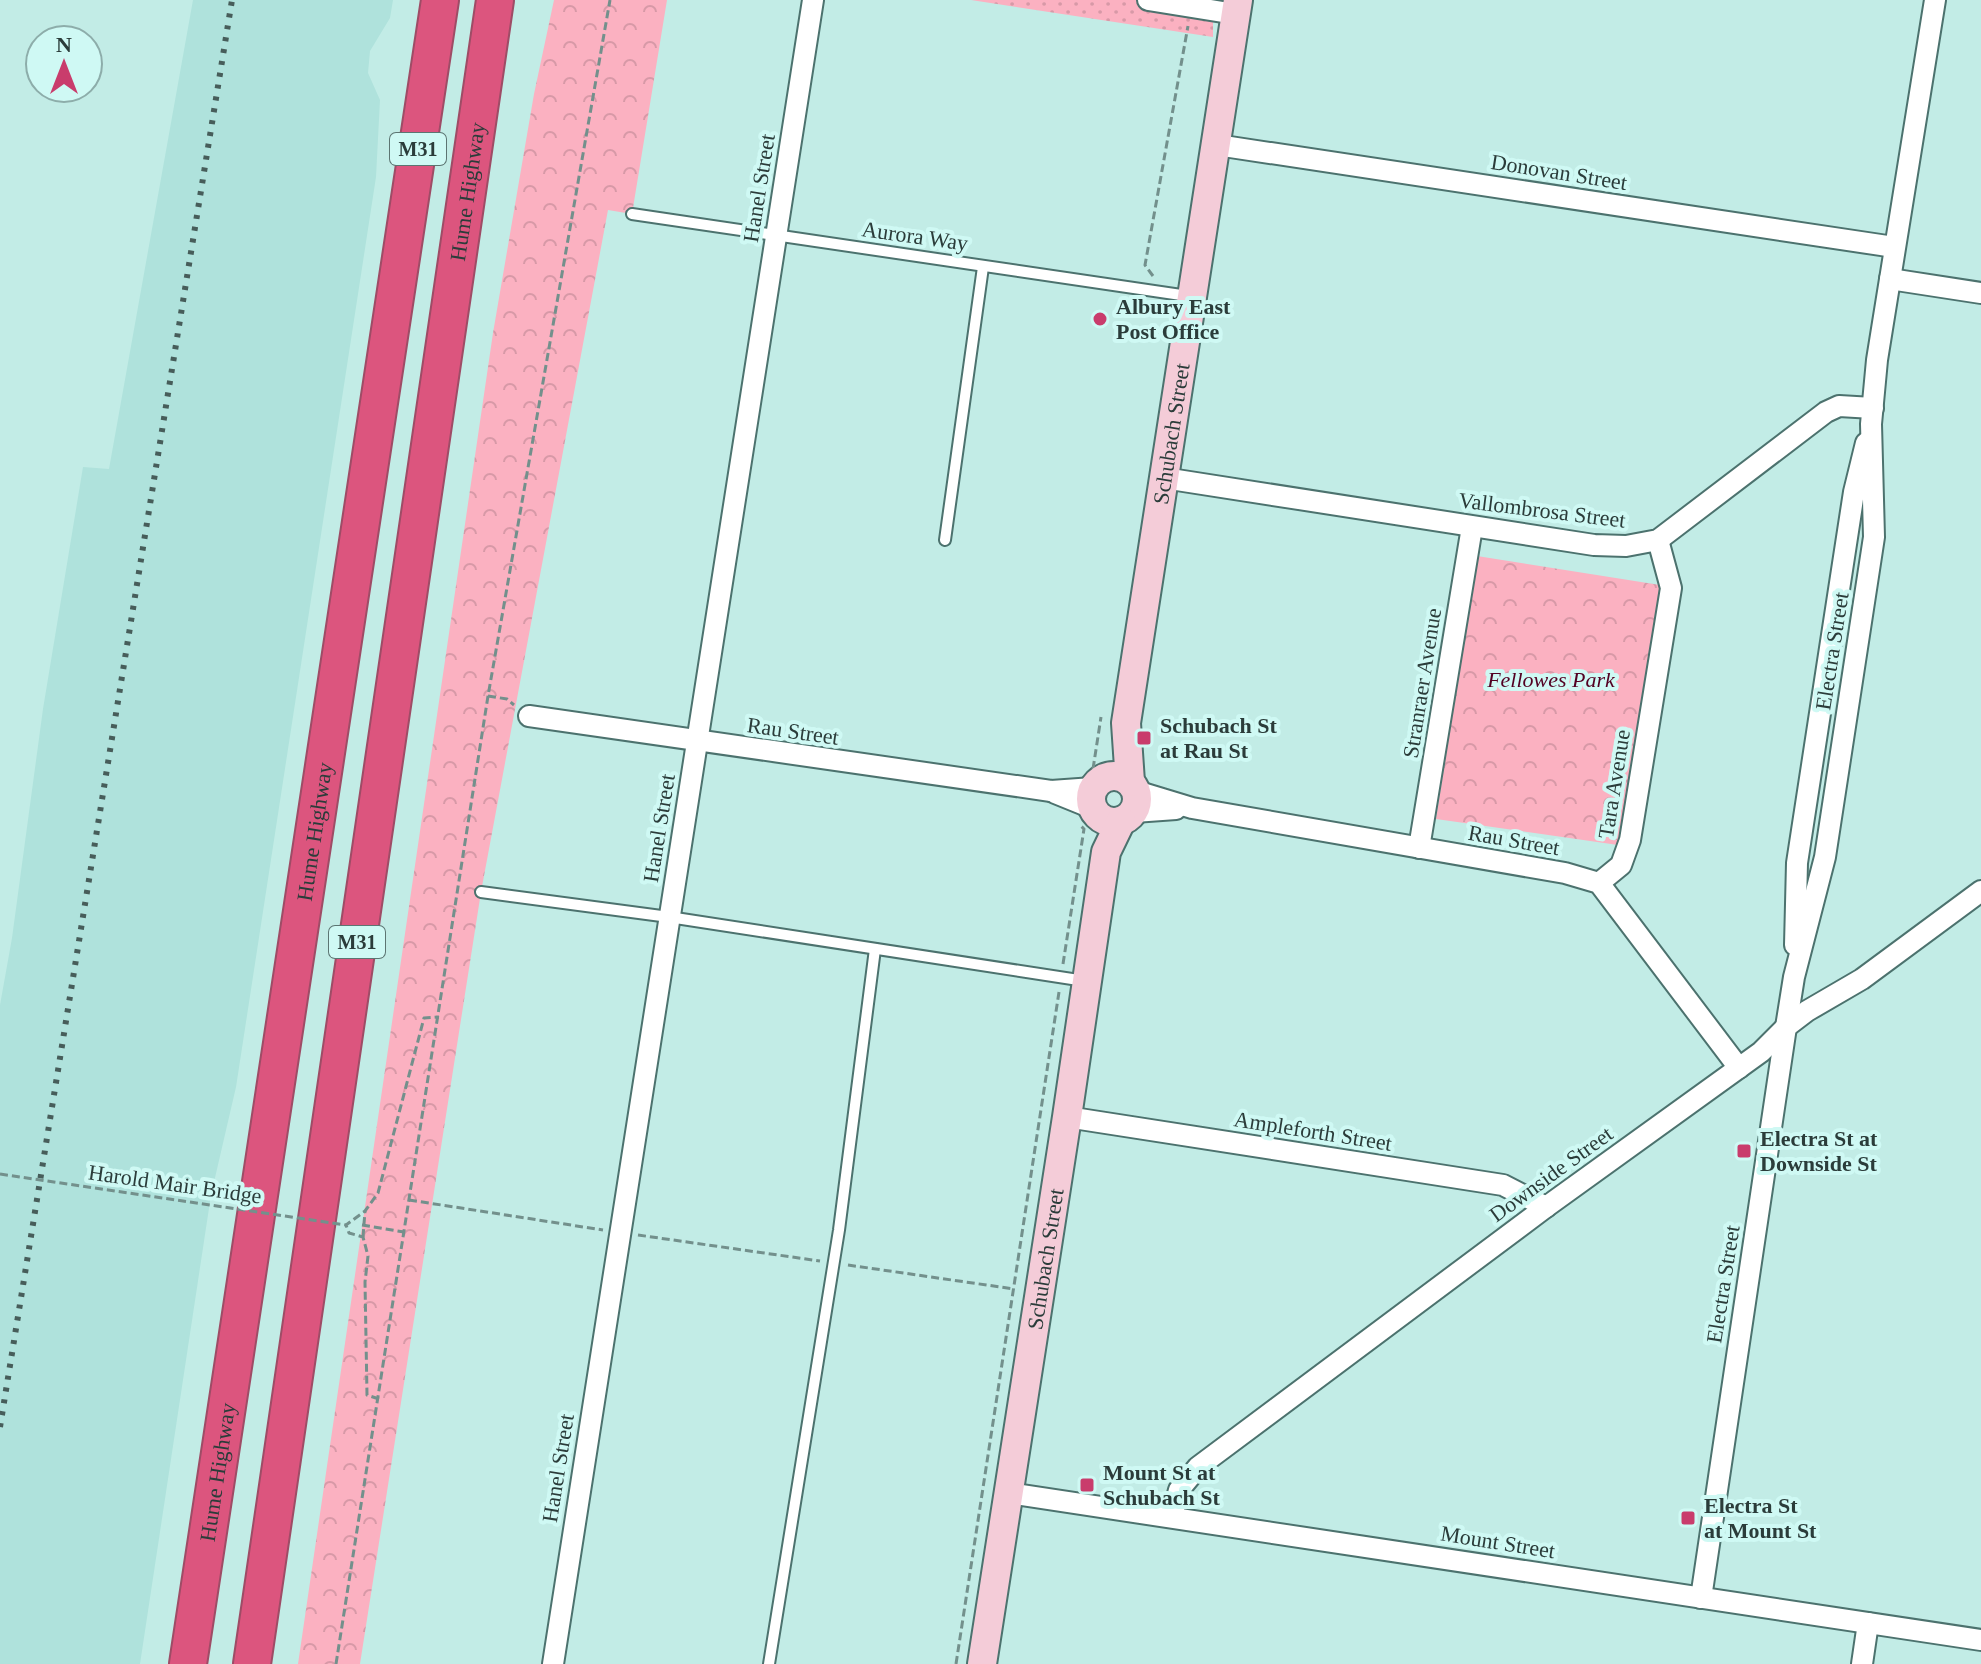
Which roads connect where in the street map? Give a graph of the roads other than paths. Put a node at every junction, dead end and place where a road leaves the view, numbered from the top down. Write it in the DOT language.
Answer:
graph roads {
  1 [pos="423,0"];
  2 [pos="440,0"];
  3 [pos="495,0"];
  4 [pos="517,0"];
  5 [pos="813,0"];
  6 [pos="1148,0"];
  7 [pos="1935,0"];
  8 [pos="1236,7"];
  9 [pos="1217,145"];
  10 [pos="632,214"];
  11 [pos="462,221"];
  12 [pos="776,236"];
  13 [pos="1894,247"];
  14 [pos="983,267"];
  15 [pos="1890,279"];
  16 [pos="1981,293"];
  17 [pos="1179,295"];
  18 [pos="396,298"];
  19 [pos="1872,416"];
  20 [pos="1164,478"];
  21 [pos="1472,527"];
  22 [pos="945,540"];
  23 [pos="1658,540"];
  24 [pos="529,716"];
  25 [pos="698,742"];
  26 [pos="1107,799"];
  27 [pos="1419,848"];
  28 [pos="1599,883"];
  29 [pos="1981,891"];
  30 [pos="481,892"];
  31 [pos="669,917"];
  32 [pos="875,949"];
  33 [pos="1074,980"];
  34 [pos="1786,1027"];
  35 [pos="1739,1068"];
  36 [pos="1067,1117"];
  37 [pos="1546,1207"];
  38 [pos="1008,1493"];
  39 [pos="1172,1516"];
  40 [pos="1701,1598"];
  41 [pos="1868,1623"];
  42 [pos="1981,1640"];
  43 [pos="188,1664"];
  44 [pos="252,1664"];
  45 [pos="553,1664"];
  46 [pos="769,1664"];
  47 [pos="982,1664"];
  48 [pos="1862,1664"];
  1 -- 18 [label="highway"];
  2 -- 18 [label="highway, Hume Highway / M31"];
  3 -- 11 [label="highway, Hume Highway / M31"];
  4 -- 11 [label="highway"];
  5 -- 12 [label="street, Hanel Street"];
  6 -- 8 [label="street"];
  7 -- 13 [label="street, Electra Street"];
  8 -- 9 [label="street, Schubach Street"];
  9 -- 13 [label="street, Donovan Street"];
  9 -- 17 [label="street, Schubach Street"];
  10 -- 12 [label="lane, Aurora Way"];
  11 -- 44 [label="highway, Hume Highway / M31"];
  12 -- 14 [label="lane, Aurora Way"];
  12 -- 25 [label="street, Hanel Street"];
  13 -- 15 [label="street, Electra Street"];
  14 -- 17 [label="lane, Aurora Way"];
  14 -- 22 [label="lane"];
  15 -- 16 [label="street"];
  15 -- 19 [label="street, Electra Street"];
  17 -- 20 [label="street, Schubach Street"];
  18 -- 43 [label="highway, Hume Highway / M31"];
  19 -- 23 [label="street, Vallombrosa Street"];
  19 -- 34 [label="street, Electra Street"];
  20 -- 21 [label="street, Vallombrosa Street"];
  20 -- 26 [label="street, Schubach Street"];
  21 -- 23 [label="street, Vallombrosa Street"];
  21 -- 27 [label="street, Stranraer Avenue"];
  23 -- 28 [label="street, Tara Avenue"];
  24 -- 25 [label="street, Rau Street"];
  25 -- 26 [label="street, Rau Street"];
  25 -- 31 [label="street, Hanel Street"];
  26 -- 27 [label="street, Rau Street"];
  26 -- 33 [label="street, Schubach Street"];
  27 -- 28 [label="street, Rau Street"];
  28 -- 35 [label="street"];
  29 -- 34 [label="street, Downside Street"];
  30 -- 31 [label="lane"];
  31 -- 32 [label="lane"];
  31 -- 45 [label="street, Hanel Street"];
  32 -- 33 [label="lane"];
  32 -- 46 [label="lane"];
  33 -- 36 [label="street, Schubach Street"];
  34 -- 35 [label="street, Downside Street"];
  34 -- 40 [label="street, Electra Street"];
  35 -- 37 [label="street, Downside Street"];
  36 -- 37 [label="street, Ampleforth Street"];
  36 -- 38 [label="street, Schubach Street"];
  37 -- 39 [label="street, Downside Street"];
  38 -- 39 [label="street, Mount Street"];
  38 -- 47 [label="street, Schubach Street"];
  39 -- 40 [label="street, Mount Street"];
  40 -- 41 [label="street, Mount Street"];
  41 -- 42 [label="street, Mount Street"];
  41 -- 48 [label="street"];
}
